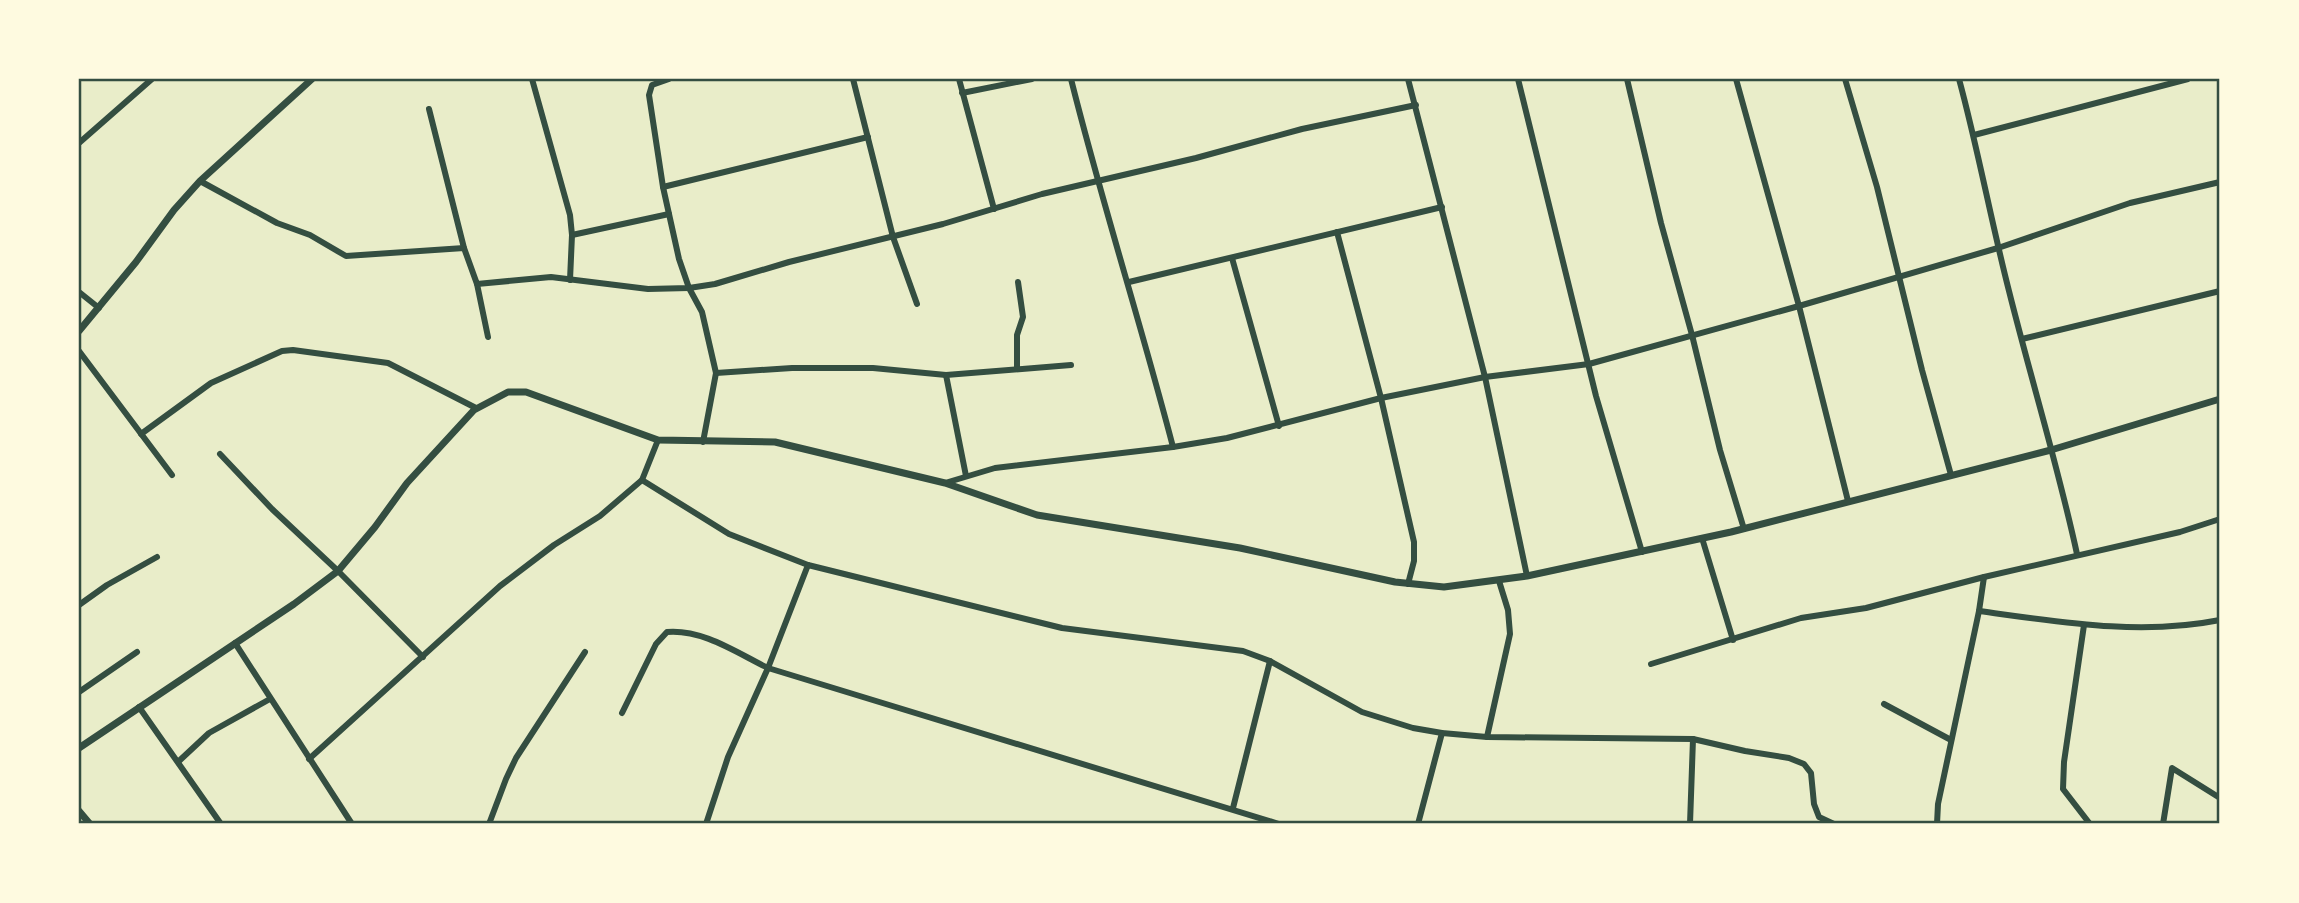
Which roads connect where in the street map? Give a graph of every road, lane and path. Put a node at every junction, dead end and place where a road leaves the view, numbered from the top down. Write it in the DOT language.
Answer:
graph roads {
  1 [pos="152,79"];
  2 [pos="311,79"];
  3 [pos="532,79"];
  4 [pos="669,79"];
  5 [pos="853,79"];
  6 [pos="959,79"];
  7 [pos="1031,79"];
  8 [pos="1071,79"];
  9 [pos="1409,79"];
  10 [pos="1518,79"];
  11 [pos="1627,79"];
  12 [pos="1736,79"];
  13 [pos="1845,79"];
  14 [pos="1959,79"];
  15 [pos="2188,79"];
  16 [pos="962,93"];
  17 [pos="1416,104"];
  18 [pos="429,109"];
  19 [pos="1974,135"];
  20 [pos="869,137"];
  21 [pos="79,143"];
  22 [pos="1097,180"];
  23 [pos="200,181"];
  24 [pos="2220,182"];
  25 [pos="663,187"];
  26 [pos="1442,207"];
  27 [pos="994,209"];
  28 [pos="669,214"];
  29 [pos="1337,232"];
  30 [pos="572,234"];
  31 [pos="893,237"];
  32 [pos="464,248"];
  33 [pos="1998,248"];
  34 [pos="1232,258"];
  35 [pos="1899,276"];
  36 [pos="570,280"];
  37 [pos="1018,282"];
  38 [pos="1129,282"];
  39 [pos="477,284"];
  40 [pos="689,288"];
  41 [pos="2220,291"];
  42 [pos="79,292"];
  43 [pos="917,304"];
  44 [pos="1799,306"];
  45 [pos="99,308"];
  46 [pos="79,331"];
  47 [pos="1692,335"];
  48 [pos="488,337"];
  49 [pos="2022,340"];
  50 [pos="79,351"];
  51 [pos="1589,364"];
  52 [pos="1071,365"];
  53 [pos="1017,368"];
  54 [pos="716,373"];
  55 [pos="946,375"];
  56 [pos="1485,377"];
  57 [pos="1381,398"];
  58 [pos="2220,399"];
  59 [pos="477,407"];
  60 [pos="1279,426"];
  61 [pos="141,434"];
  62 [pos="658,440"];
  63 [pos="703,442"];
  64 [pos="1173,447"];
  65 [pos="2051,450"];
  66 [pos="220,454"];
  67 [pos="172,475"];
  68 [pos="1951,475"];
  69 [pos="966,476"];
  70 [pos="642,480"];
  71 [pos="945,484"];
  72 [pos="1848,500"];
  73 [pos="2220,519"];
  74 [pos="1744,529"];
  75 [pos="1702,538"];
  76 [pos="1642,552"];
  77 [pos="2077,554"];
  78 [pos="157,557"];
  79 [pos="808,565"];
  80 [pos="338,570"];
  81 [pos="1527,576"];
  82 [pos="1984,577"];
  83 [pos="1499,581"];
  84 [pos="1408,584"];
  85 [pos="79,605"];
  86 [pos="1979,611"];
  87 [pos="2220,620"];
  88 [pos="2084,625"];
  89 [pos="1733,640"];
  90 [pos="235,643"];
  91 [pos="136,652"];
  92 [pos="585,652"];
  93 [pos="423,657"];
  94 [pos="1270,661"];
  95 [pos="1651,664"];
  96 [pos="768,668"];
  97 [pos="79,692"];
  98 [pos="270,699"];
  99 [pos="1884,704"];
  100 [pos="139,707"];
  101 [pos="622,713"];
  102 [pos="1442,733"];
  103 [pos="1487,737"];
  104 [pos="1693,739"];
  105 [pos="1951,740"];
  106 [pos="79,748"];
  107 [pos="309,760"];
  108 [pos="179,761"];
  109 [pos="2220,798"];
  110 [pos="1233,808"];
  111 [pos="79,811"];
  112 [pos="90,824"];
  113 [pos="221,824"];
  114 [pos="352,824"];
  115 [pos="489,824"];
  116 [pos="706,824"];
  117 [pos="1279,824"];
  118 [pos="1418,824"];
  119 [pos="1690,824"];
  120 [pos="1834,824"];
  121 [pos="1937,824"];
  122 [pos="2090,824"];
  123 [pos="2163,824"];
  1 -- 21 [label="street"];
  2 -- 23 [label="street"];
  3 -- 30 [label="street"];
  4 -- 25 [label="street"];
  5 -- 20 [label="street"];
  6 -- 16 [label="street"];
  7 -- 16 [label="street"];
  8 -- 22 [label="street"];
  9 -- 17 [label="street"];
  10 -- 51 [label="street"];
  11 -- 47 [label="street"];
  12 -- 44 [label="street"];
  13 -- 35 [label="street"];
  14 -- 19 [label="street"];
  15 -- 19 [label="street"];
  16 -- 27 [label="street"];
  17 -- 22 [label="street"];
  17 -- 26 [label="street"];
  18 -- 32 [label="street"];
  19 -- 33 [label="street"];
  20 -- 25 [label="street"];
  20 -- 31 [label="street"];
  22 -- 27 [label="street"];
  22 -- 38 [label="street"];
  23 -- 32 [label="street"];
  23 -- 45 [label="street"];
  24 -- 33 [label="street"];
  25 -- 28 [label="street"];
  26 -- 29 [label="street"];
  26 -- 56 [label="street"];
  27 -- 31 [label="street"];
  28 -- 30 [label="street"];
  28 -- 40 [label="street"];
  29 -- 34 [label="street"];
  29 -- 57 [label="street"];
  30 -- 36 [label="street"];
  31 -- 40 [label="street"];
  31 -- 43 [label="street"];
  32 -- 39 [label="street"];
  33 -- 35 [label="street"];
  33 -- 49 [label="street"];
  34 -- 38 [label="street"];
  34 -- 60 [label="street"];
  35 -- 44 [label="street"];
  35 -- 68 [label="street"];
  36 -- 39 [label="street"];
  36 -- 40 [label="street"];
  37 -- 53 [label="street"];
  38 -- 64 [label="street"];
  39 -- 48 [label="street"];
  40 -- 54 [label="street"];
  41 -- 49 [label="street"];
  42 -- 45 [label="street"];
  44 -- 47 [label="street"];
  44 -- 72 [label="street"];
  45 -- 46 [label="street"];
  47 -- 51 [label="street"];
  47 -- 74 [label="street"];
  49 -- 65 [label="street"];
  50 -- 61 [label="street"];
  51 -- 56 [label="street"];
  51 -- 76 [label="street"];
  52 -- 53 [label="street"];
  53 -- 55 [label="street"];
  54 -- 55 [label="street"];
  54 -- 63 [label="street"];
  55 -- 69 [label="street"];
  56 -- 57 [label="street"];
  56 -- 81 [label="street"];
  57 -- 60 [label="street"];
  57 -- 84 [label="street"];
  58 -- 65 [label="street"];
  59 -- 61 [label="street"];
  59 -- 62 [label="street"];
  59 -- 80 [label="street"];
  60 -- 64 [label="street"];
  61 -- 67 [label="street"];
  62 -- 63 [label="street"];
  62 -- 70 [label="street"];
  63 -- 71 [label="street"];
  64 -- 69 [label="street"];
  65 -- 68 [label="street"];
  65 -- 77 [label="street"];
  66 -- 80 [label="street"];
  68 -- 72 [label="street"];
  69 -- 71 [label="street"];
  70 -- 79 [label="street"];
  70 -- 93 [label="street"];
  71 -- 84 [label="street"];
  72 -- 74 [label="street"];
  73 -- 77 [label="street"];
  74 -- 75 [label="street"];
  75 -- 76 [label="street"];
  75 -- 89 [label="street"];
  76 -- 81 [label="street"];
  77 -- 82 [label="street"];
  78 -- 85 [label="street"];
  79 -- 94 [label="street"];
  79 -- 96 [label="street"];
  80 -- 90 [label="street"];
  80 -- 93 [label="street"];
  81 -- 83 [label="street"];
  82 -- 86 [label="street"];
  82 -- 89 [label="street"];
  83 -- 84 [label="street"];
  83 -- 103 [label="street"];
  86 -- 88 [label="street"];
  86 -- 105 [label="street"];
  87 -- 88 [label="street"];
  88 -- 122 [label="street"];
  89 -- 95 [label="street"];
  90 -- 98 [label="street"];
  90 -- 100 [label="street"];
  91 -- 97 [label="street"];
  92 -- 115 [label="street"];
  93 -- 107 [label="street"];
  94 -- 102 [label="street"];
  94 -- 110 [label="street"];
  96 -- 101 [label="street"];
  96 -- 110 [label="street"];
  96 -- 116 [label="street"];
  98 -- 107 [label="street"];
  98 -- 108 [label="street"];
  99 -- 105 [label="street"];
  100 -- 106 [label="street"];
  100 -- 108 [label="street"];
  102 -- 103 [label="street"];
  102 -- 118 [label="street"];
  103 -- 104 [label="street"];
  104 -- 119 [label="street"];
  104 -- 120 [label="street"];
  105 -- 121 [label="street"];
  107 -- 114 [label="street"];
  108 -- 113 [label="street"];
  109 -- 123 [label="street"];
  110 -- 117 [label="street"];
  111 -- 112 [label="street"];
}
